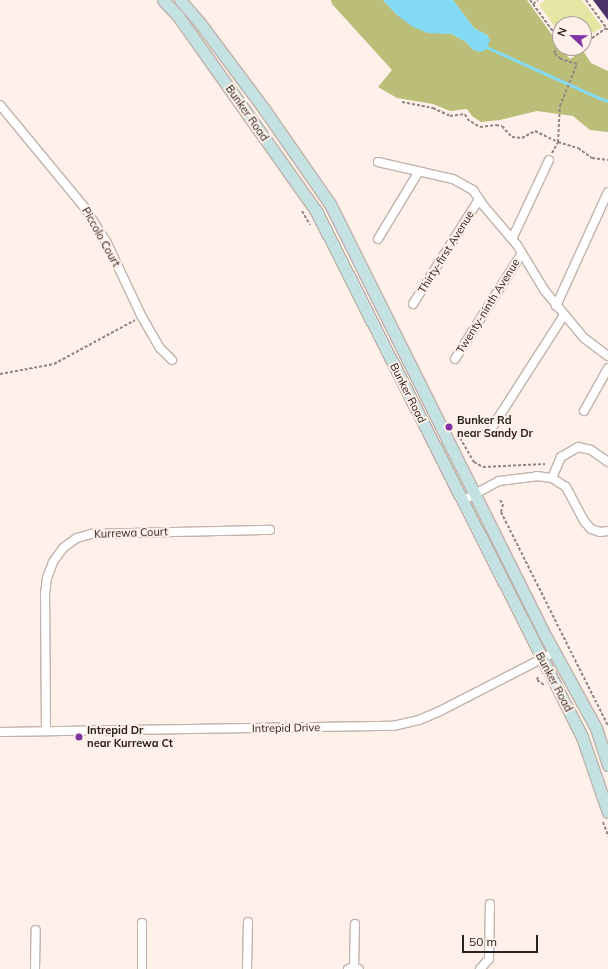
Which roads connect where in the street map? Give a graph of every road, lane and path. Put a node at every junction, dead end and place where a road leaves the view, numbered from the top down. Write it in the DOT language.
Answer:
graph roads {
  1 [pos="163,0"];
  2 [pos="180,0"];
  3 [pos="530,0"];
  4 [pos="538,0"];
  5 [pos="586,0"];
  6 [pos="532,4"];
  7 [pos="607,29"];
  8 [pos="552,31"];
  9 [pos="592,39"];
  10 [pos="558,56"];
  11 [pos="402,102"];
  12 [pos="0,106"];
  13 [pos="558,142"];
  14 [pos="549,160"];
  15 [pos="608,160"];
  16 [pos="378,162"];
  17 [pos="419,171"];
  18 [pos="608,192"];
  19 [pos="479,199"];
  20 [pos="330,204"];
  21 [pos="302,210"];
  22 [pos="316,211"];
  23 [pos="314,231"];
  24 [pos="378,239"];
  25 [pos="512,239"];
  26 [pos="522,253"];
  27 [pos="413,304"];
  28 [pos="556,306"];
  29 [pos="564,315"];
  30 [pos="142,317"];
  31 [pos="608,356"];
  32 [pos="455,359"];
  33 [pos="172,360"];
  34 [pos="608,368"];
  35 [pos="0,374"];
  36 [pos="584,411"];
  37 [pos="494,426"];
  38 [pos="608,462"];
  39 [pos="552,478"];
  40 [pos="475,494"];
  41 [pos="500,500"];
  42 [pos="462,501"];
  43 [pos="270,530"];
  44 [pos="608,531"];
  45 [pos="555,652"];
  46 [pos="542,659"];
  47 [pos="608,726"];
  48 [pos="46,731"];
  49 [pos="0,732"];
  50 [pos="608,765"];
  51 [pos="608,812"];
  52 [pos="490,904"];
  53 [pos="248,922"];
  54 [pos="142,923"];
  55 [pos="355,924"];
  56 [pos="36,930"];
  57 [pos="353,968"];
  58 [pos="35,969"];
  59 [pos="142,969"];
  60 [pos="247,969"];
  61 [pos="480,969"];
  1 -- 22 [label="main road, Bunker Road"];
  2 -- 20 [label="main road, Bunker Road"];
  3 -- 6 [label="path"];
  4 -- 6 [label="path"];
  5 -- 7 [label="path"];
  6 -- 8 [label="path"];
  7 -- 9 [label="path"];
  10 -- 13 [label="path"];
  11 -- 13 [label="path"];
  12 -- 30 [label="street, Piccolo Court"];
  13 -- 14 [label="path"];
  13 -- 15 [label="path"];
  14 -- 25 [label="street"];
  16 -- 17 [label="street"];
  17 -- 19 [label="street"];
  17 -- 24 [label="street"];
  18 -- 28 [label="street"];
  19 -- 25 [label="street"];
  19 -- 27 [label="street, Thirty-first Avenue"];
  20 -- 22 [label="main road"];
  20 -- 40 [label="main road, Bunker Road"];
  21 -- 23 [label="path"];
  22 -- 42 [label="main road, Bunker Road"];
  25 -- 26 [label="street"];
  26 -- 28 [label="street"];
  26 -- 32 [label="street, Twenty-ninth Avenue"];
  28 -- 29 [label="street"];
  29 -- 31 [label="street"];
  29 -- 37 [label="street"];
  30 -- 33 [label="street, Piccolo Court"];
  30 -- 35 [label="path"];
  34 -- 36 [label="street"];
  38 -- 39 [label="street"];
  39 -- 40 [label="street"];
  39 -- 44 [label="street"];
  40 -- 42 [label="street"];
  40 -- 45 [label="main road, Bunker Road"];
  41 -- 47 [label="path"];
  42 -- 46 [label="main road, Bunker Road"];
  43 -- 48 [label="street, Kurrewa Court"];
  45 -- 46 [label="street, Intrepid Drive"];
  45 -- 50 [label="main road, Bunker Road"];
  46 -- 48 [label="street, Intrepid Drive"];
  46 -- 51 [label="main road, Bunker Road"];
  48 -- 49 [label="street, Intrepid Drive"];
  52 -- 61 [label="street"];
  53 -- 60 [label="street"];
  54 -- 59 [label="street"];
  55 -- 57 [label="street"];
  56 -- 58 [label="street"];
}
